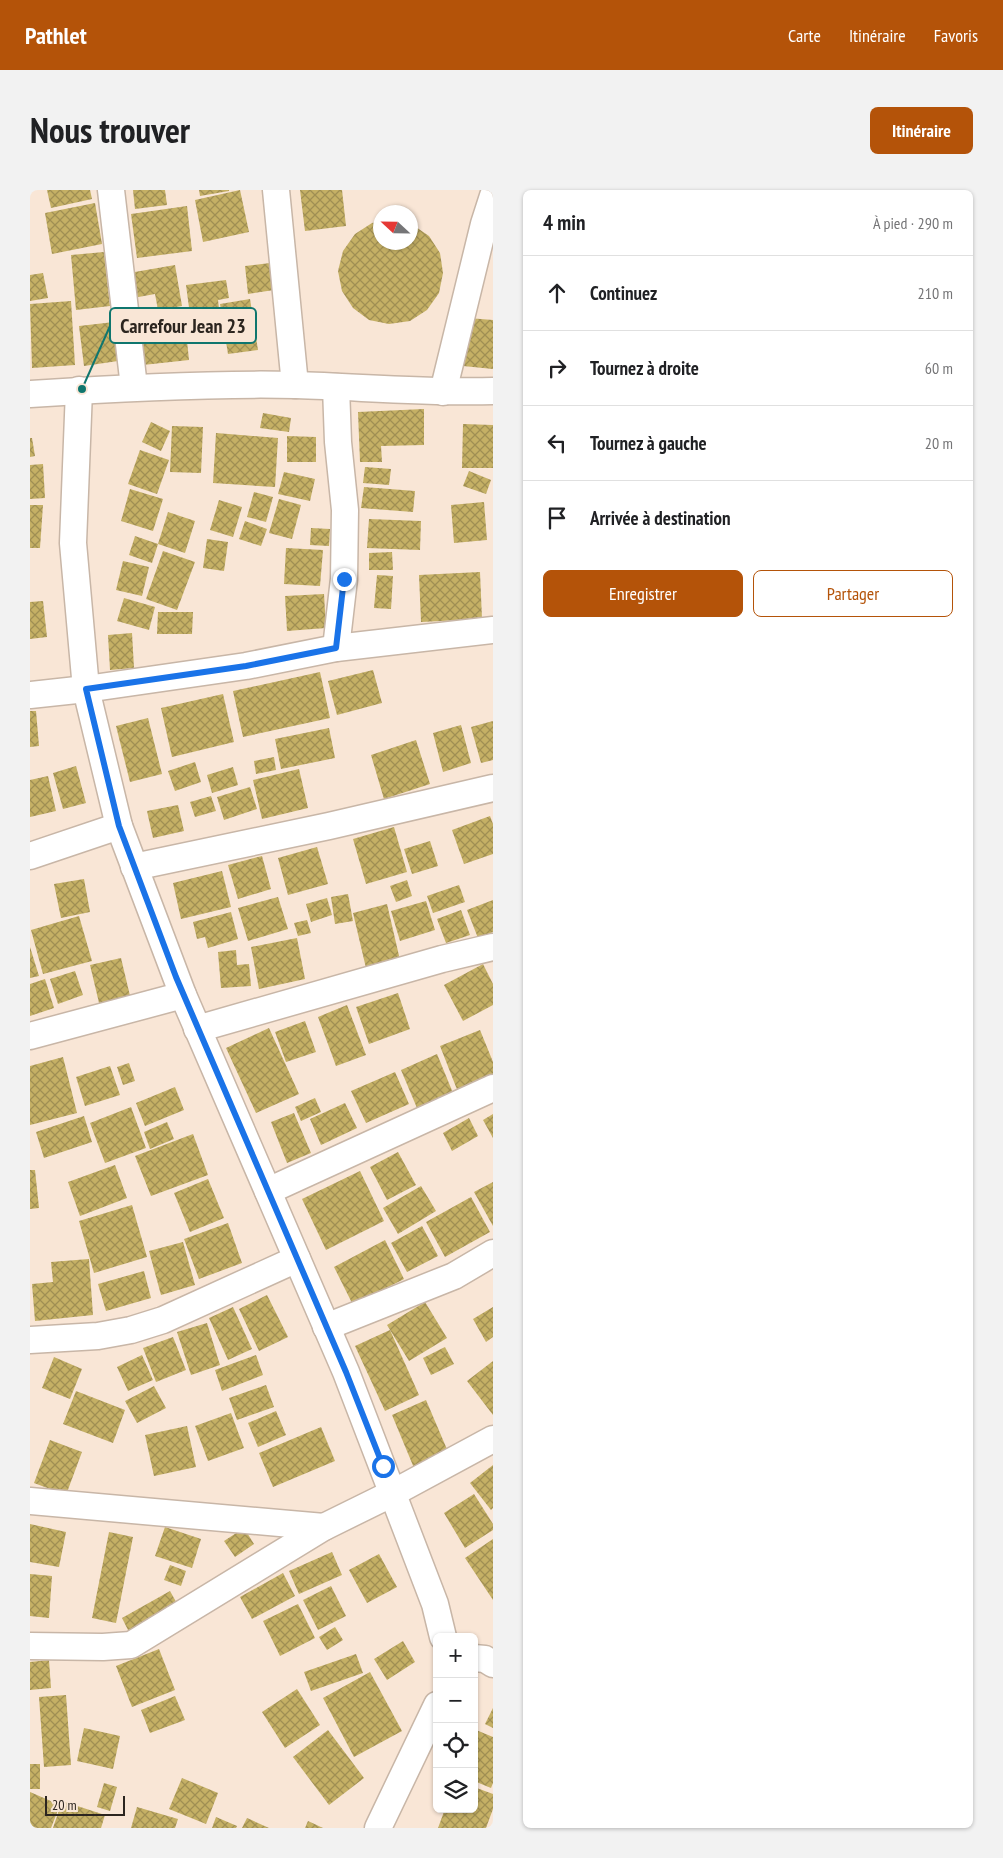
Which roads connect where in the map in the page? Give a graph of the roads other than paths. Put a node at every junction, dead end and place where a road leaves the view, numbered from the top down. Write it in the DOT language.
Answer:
graph roads {
  1 [pos="110,190"];
  2 [pos="276,190"];
  3 [pos="493,196"];
  4 [pos="295,385"];
  5 [pos="134,387"];
  6 [pos="336,387"];
  7 [pos="79,390"];
  8 [pos="493,391"];
  9 [pos="443,392"];
  10 [pos="30,394"];
  11 [pos="493,630"];
  12 [pos="336,648"];
  13 [pos="86,689"];
  14 [pos="30,695"];
  15 [pos="493,788"];
  16 [pos="119,826"];
  17 [pos="30,856"];
  18 [pos="134,867"];
  19 [pos="493,947"];
  20 [pos="183,995"];
  21 [pos="197,1029"];
  22 [pos="30,1036"];
  23 [pos="493,1088"];
  24 [pos="268,1191"];
  25 [pos="493,1253"];
  26 [pos="297,1259"];
  27 [pos="326,1327"];
  28 [pos="30,1340"];
  29 [pos="493,1440"];
  30 [pos="393,1493"];
  31 [pos="30,1501"];
  32 [pos="324,1527"];
  33 [pos="442,1633"];
  34 [pos="30,1646"];
  35 [pos="433,1713"];
  36 [pos="378,1828"];
  1 -- 5 [label="street"];
  2 -- 4 [label="street"];
  3 -- 9 [label="street"];
  4 -- 5 [label="street"];
  4 -- 6 [label="street"];
  5 -- 7 [label="street"];
  6 -- 9 [label="street"];
  6 -- 12 [label="street"];
  7 -- 10 [label="street"];
  7 -- 13 [label="street"];
  8 -- 9 [label="street"];
  11 -- 12 [label="street"];
  12 -- 13 [label="street"];
  13 -- 14 [label="street"];
  13 -- 16 [label="street"];
  15 -- 18 [label="street"];
  16 -- 17 [label="street"];
  16 -- 18 [label="street"];
  18 -- 20 [label="street"];
  19 -- 21 [label="street"];
  20 -- 21 [label="street"];
  20 -- 22 [label="street"];
  21 -- 24 [label="street"];
  23 -- 24 [label="street"];
  24 -- 26 [label="street"];
  25 -- 27 [label="street"];
  26 -- 27 [label="street"];
  26 -- 28 [label="street"];
  27 -- 30 [label="street"];
  29 -- 30 [label="street"];
  30 -- 32 [label="street"];
  30 -- 33 [label="street"];
  31 -- 32 [label="street"];
  32 -- 34 [label="street"];
  35 -- 36 [label="street"];
}
